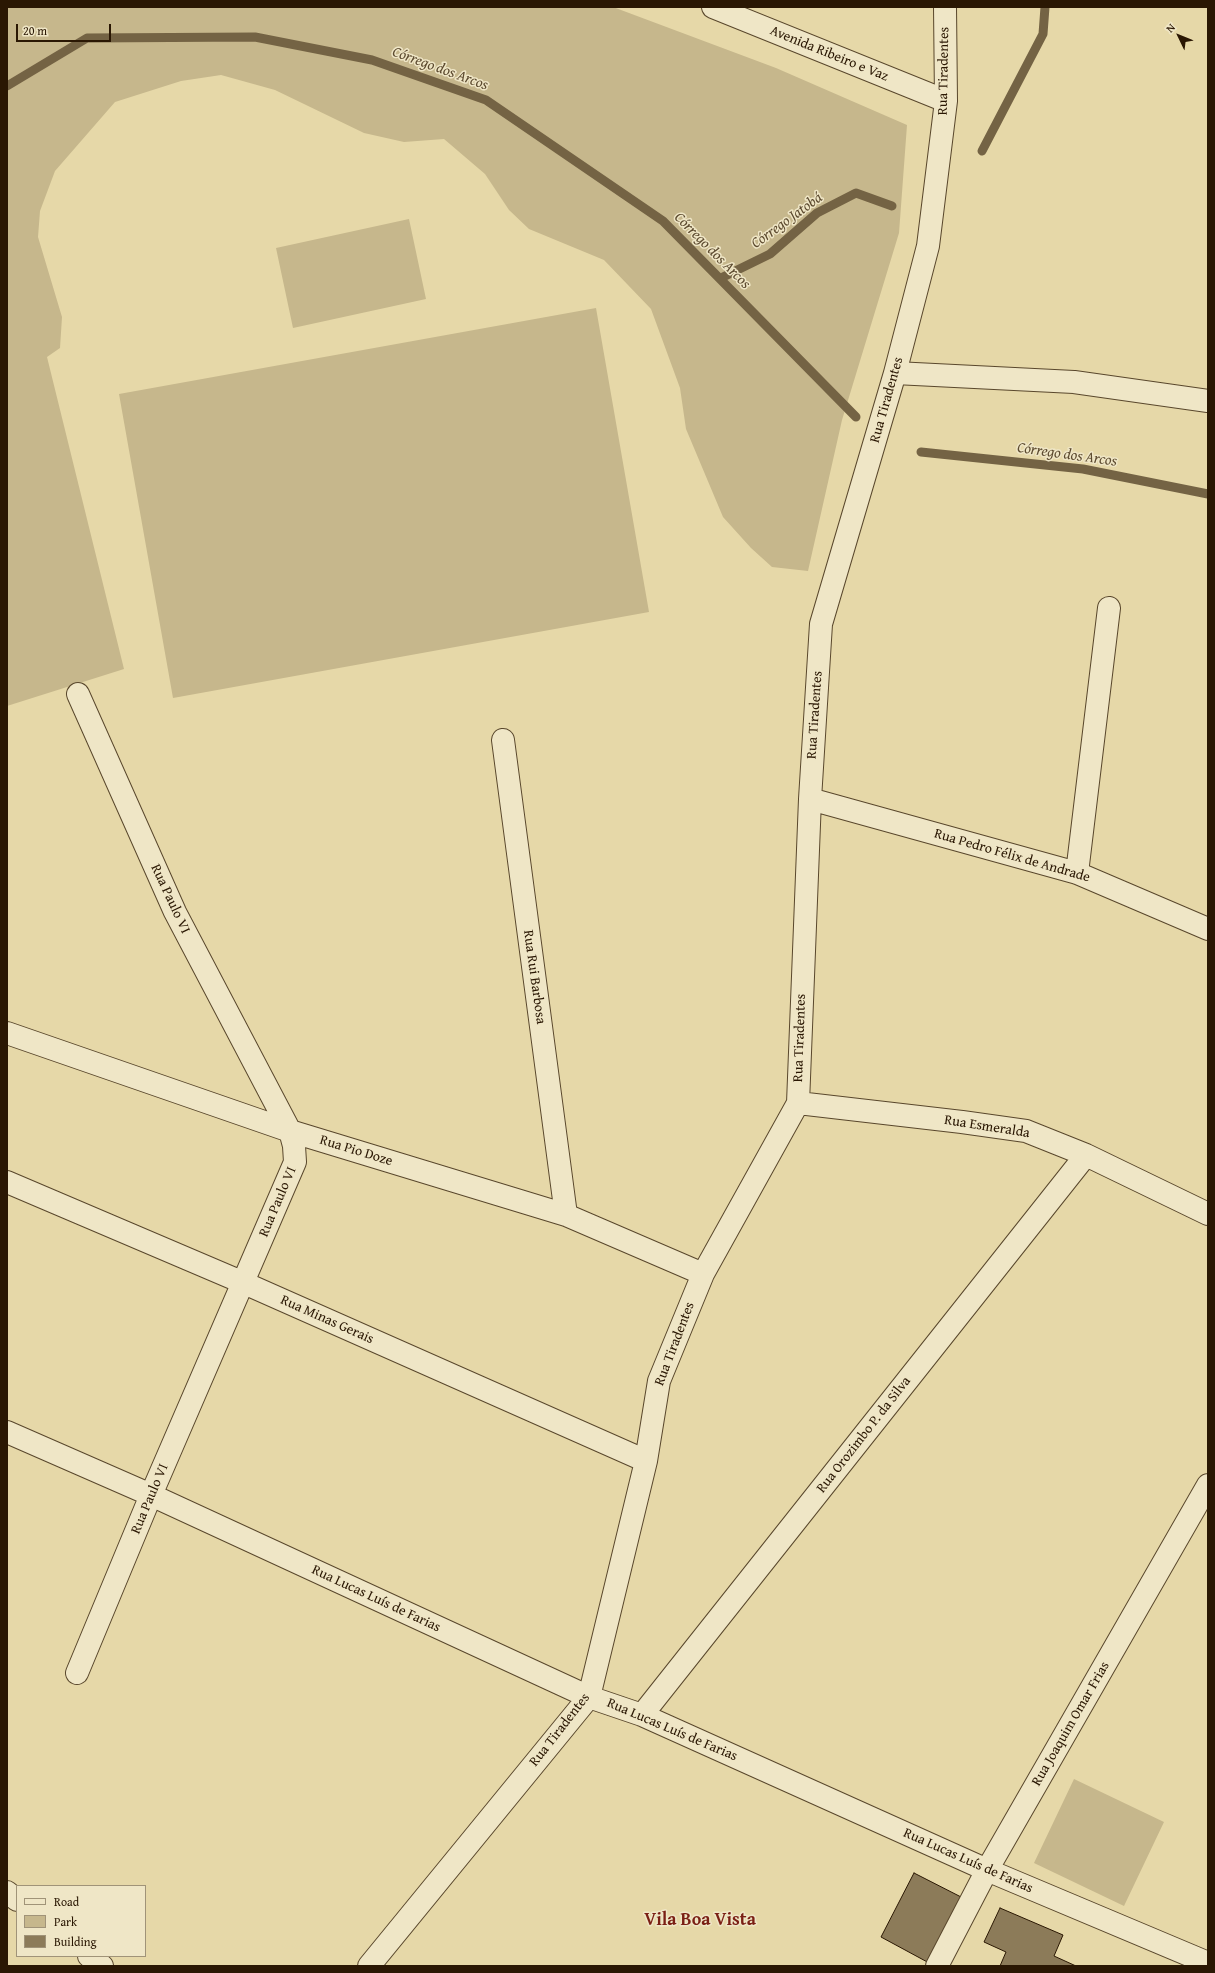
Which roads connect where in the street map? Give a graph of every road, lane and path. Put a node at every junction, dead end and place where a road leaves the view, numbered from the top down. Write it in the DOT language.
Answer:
graph roads {
  1 [pos="713,7"];
  2 [pos="945,7"];
  3 [pos="946,101"];
  4 [pos="895,373"];
  5 [pos="1208,401"];
  6 [pos="1109,608"];
  7 [pos="78,694"];
  8 [pos="503,740"];
  9 [pos="810,799"];
  10 [pos="1078,873"];
  11 [pos="1208,929"];
  12 [pos="7,1033"];
  13 [pos="798,1103"];
  14 [pos="290,1131"];
  15 [pos="1086,1155"];
  16 [pos="7,1182"];
  17 [pos="1208,1214"];
  18 [pos="566,1215"];
  19 [pos="703,1274"];
  20 [pos="244,1283"];
  21 [pos="7,1432"];
  22 [pos="646,1461"];
  23 [pos="1208,1485"];
  24 [pos="151,1496"];
  25 [pos="77,1673"];
  26 [pos="590,1697"];
  27 [pos="642,1715"];
  28 [pos="987,1870"];
  29 [pos="7,1892"];
  30 [pos="16,1899"];
  31 [pos="90,1957"];
  32 [pos="1208,1963"];
  33 [pos="102,1966"];
  34 [pos="369,1966"];
  35 [pos="937,1966"];
  1 -- 3 [label="street, Avenida Ribeiro e Vaz"];
  2 -- 3 [label="street, Rua Tiradentes"];
  3 -- 4 [label="street, Rua Tiradentes"];
  4 -- 5 [label="street"];
  4 -- 9 [label="street, Rua Tiradentes"];
  6 -- 10 [label="street"];
  7 -- 14 [label="street, Rua Paulo VI"];
  8 -- 18 [label="street, Rua Rui Barbosa"];
  9 -- 10 [label="street, Rua Pedro Félix de Andrade"];
  9 -- 13 [label="street, Rua Tiradentes"];
  10 -- 11 [label="street, Rua Pedro Félix de Andrade"];
  12 -- 14 [label="street, Rua Pio Doze"];
  13 -- 15 [label="street, Rua Esmeralda"];
  13 -- 19 [label="street, Rua Tiradentes"];
  14 -- 18 [label="street, Rua Pio Doze"];
  14 -- 20 [label="street, Rua Paulo VI"];
  15 -- 17 [label="street, Rua Esmeralda"];
  15 -- 27 [label="street, Rua Orozimbo P. da Silva"];
  16 -- 20 [label="street, Rua Minas Gerais"];
  18 -- 19 [label="street, Rua Pio Doze"];
  19 -- 22 [label="street, Rua Tiradentes"];
  20 -- 22 [label="street, Rua Minas Gerais"];
  20 -- 24 [label="street, Rua Paulo VI"];
  21 -- 24 [label="street, Rua Lucas Luís de Farias"];
  22 -- 26 [label="street, Rua Tiradentes"];
  23 -- 28 [label="street, Rua Joaquim Omar Frias"];
  24 -- 25 [label="street, Rua Paulo VI"];
  24 -- 26 [label="street, Rua Lucas Luís de Farias"];
  26 -- 27 [label="street, Rua Lucas Luís de Farias"];
  26 -- 34 [label="street, Rua Tiradentes"];
  27 -- 28 [label="street, Rua Lucas Luís de Farias"];
  28 -- 32 [label="street, Rua Lucas Luís de Farias"];
  28 -- 35 [label="street, Rua Joaquim Omar Frias"];
  29 -- 30 [label="street"];
  31 -- 33 [label="street"];
}
